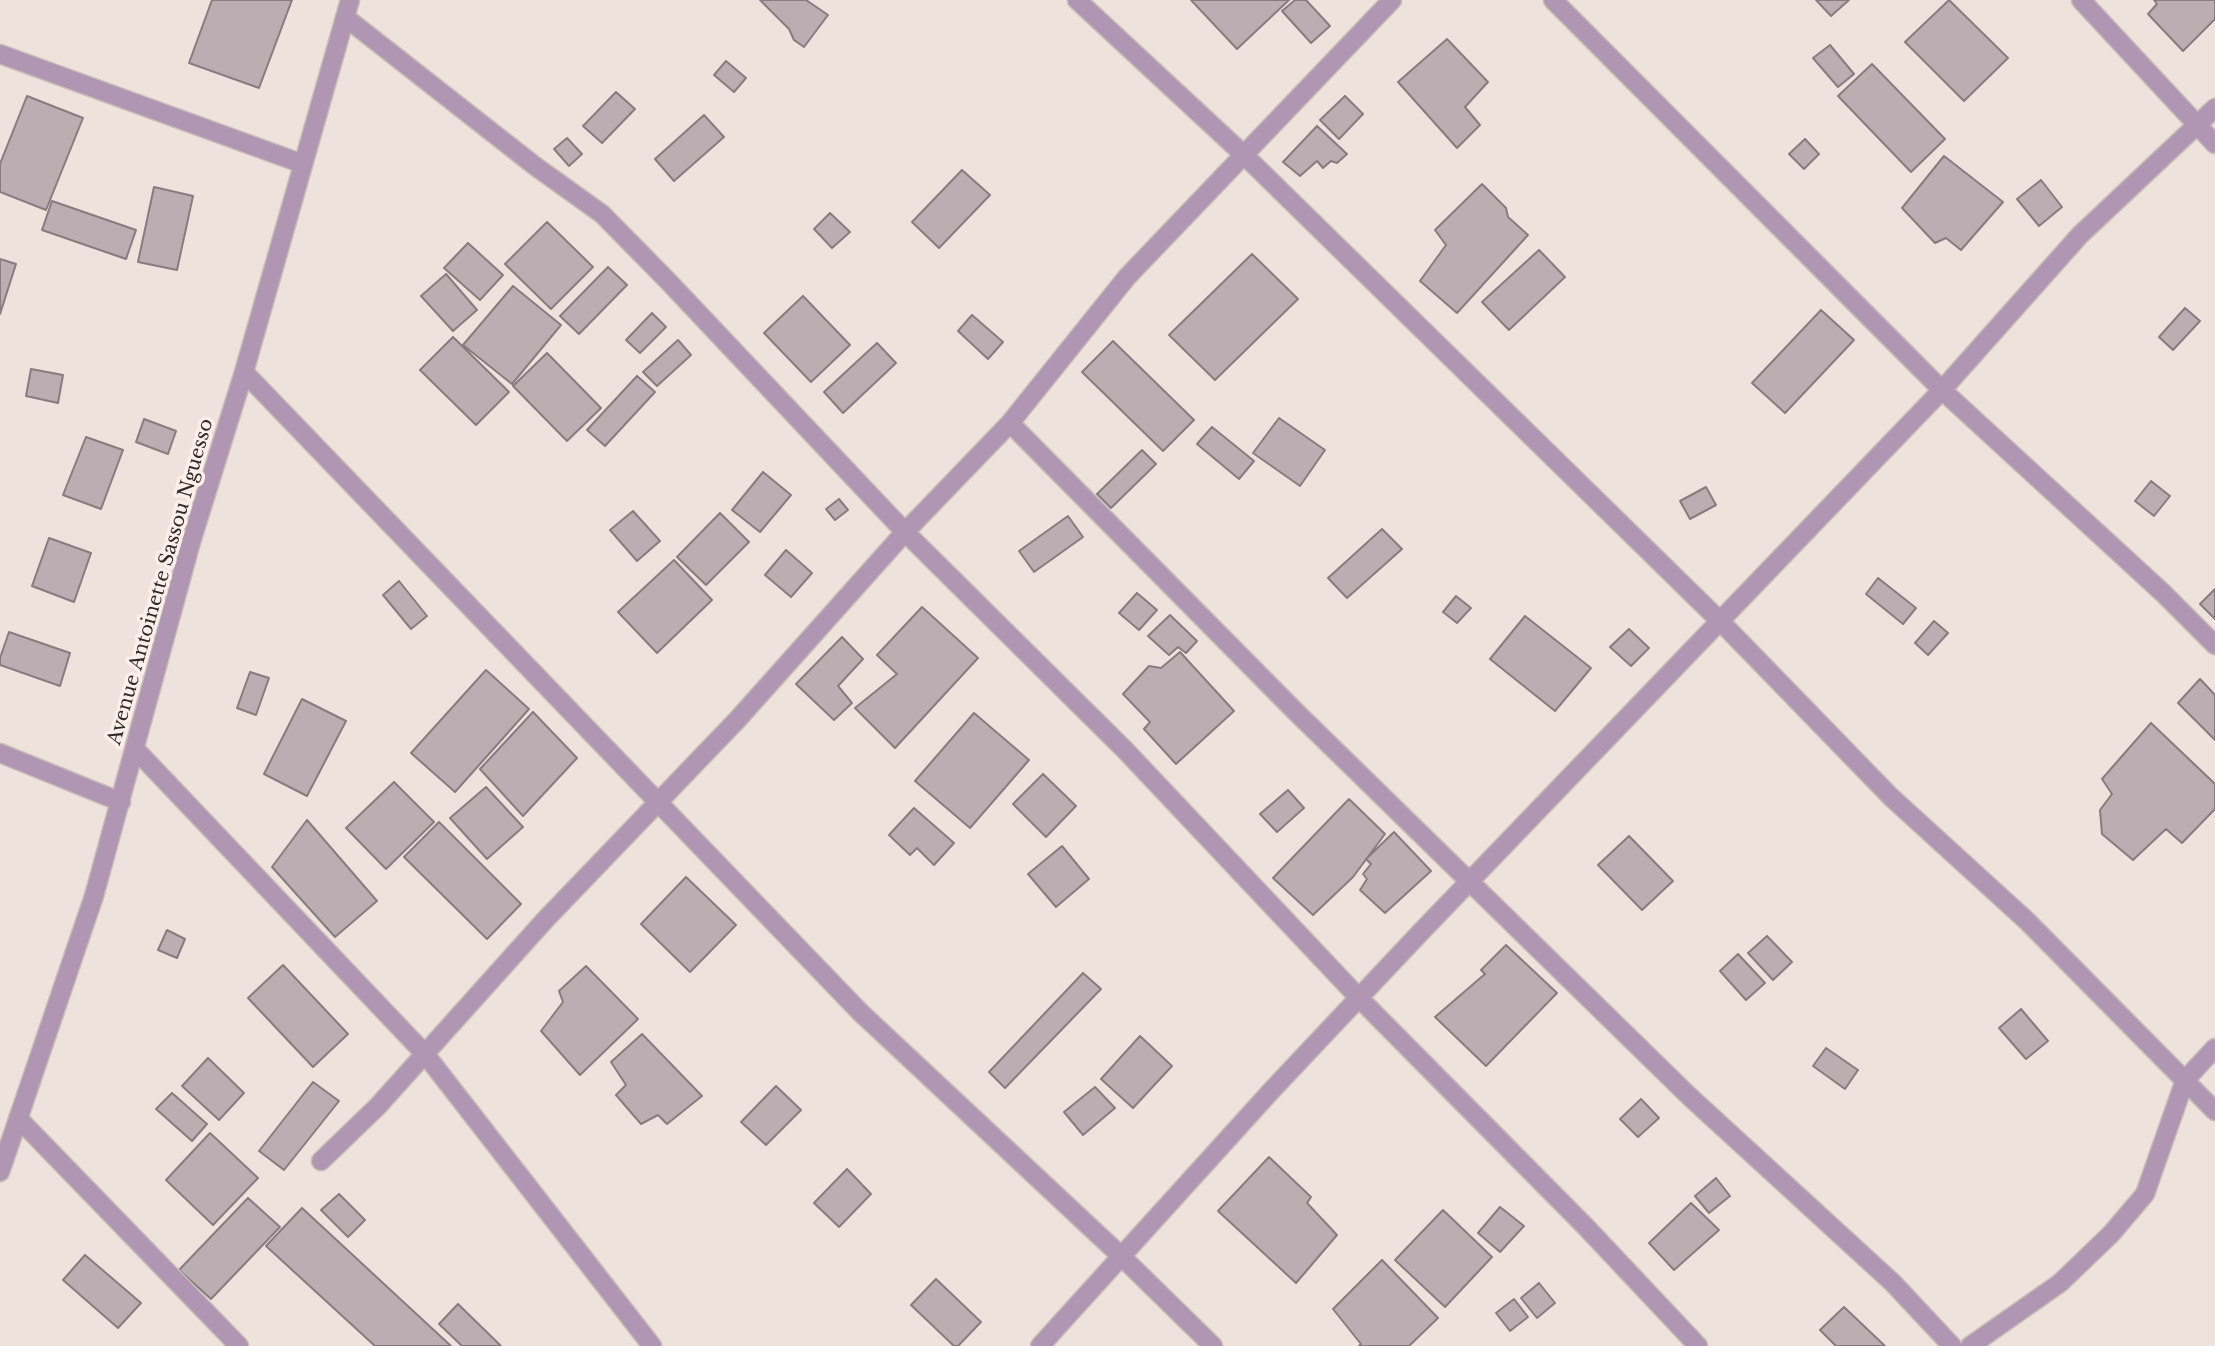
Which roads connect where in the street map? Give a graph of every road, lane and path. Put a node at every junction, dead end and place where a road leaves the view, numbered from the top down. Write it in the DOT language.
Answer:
graph roads {
  1 [pos="1077,0"];
  2 [pos="1392,0"];
  3 [pos="1553,0"];
  4 [pos="2081,0"];
  5 [pos="348,8"];
  6 [pos="0,54"];
  7 [pos="2215,108"];
  8 [pos="2197,126"];
  9 [pos="2215,144"];
  10 [pos="1243,154"];
  11 [pos="303,164"];
  12 [pos="244,372"];
  13 [pos="1942,390"];
  14 [pos="1010,423"];
  15 [pos="905,532"];
  16 [pos="1720,621"];
  17 [pos="2215,645"];
  18 [pos="136,750"];
  19 [pos="0,753"];
  20 [pos="121,802"];
  21 [pos="658,804"];
  22 [pos="1471,882"];
  23 [pos="1360,999"];
  24 [pos="2215,1048"];
  25 [pos="425,1054"];
  26 [pos="2185,1080"];
  27 [pos="2215,1111"];
  28 [pos="18,1118"];
  29 [pos="321,1161"];
  30 [pos="0,1172"];
  31 [pos="1121,1256"];
  32 [pos="239,1346"];
  33 [pos="652,1346"];
  34 [pos="1040,1346"];
  35 [pos="1213,1346"];
  36 [pos="1698,1346"];
  37 [pos="1952,1346"];
  38 [pos="1970,1346"];
  1 -- 10 [label="street"];
  2 -- 10 [label="street"];
  3 -- 13 [label="street"];
  4 -- 8 [label="street"];
  5 -- 11 [label="street, Avenue Antoinette Sassou Nguesso"];
  5 -- 15 [label="street"];
  6 -- 11 [label="street"];
  7 -- 8 [label="street"];
  8 -- 9 [label="street"];
  8 -- 13 [label="street"];
  10 -- 14 [label="street"];
  10 -- 16 [label="street"];
  11 -- 12 [label="street, Avenue Antoinette Sassou Nguesso"];
  12 -- 18 [label="street, Avenue Antoinette Sassou Nguesso"];
  12 -- 21 [label="street"];
  13 -- 16 [label="street"];
  13 -- 17 [label="street"];
  14 -- 15 [label="street"];
  14 -- 22 [label="street"];
  15 -- 21 [label="street"];
  15 -- 23 [label="street"];
  16 -- 22 [label="street"];
  16 -- 26 [label="street"];
  18 -- 20 [label="street, Avenue Antoinette Sassou Nguesso"];
  18 -- 25 [label="street"];
  19 -- 20 [label="street"];
  20 -- 28 [label="street, Avenue Antoinette Sassou Nguesso"];
  21 -- 25 [label="street"];
  21 -- 31 [label="street"];
  22 -- 23 [label="street"];
  22 -- 37 [label="street"];
  23 -- 31 [label="street"];
  23 -- 36 [label="street"];
  24 -- 26 [label="street"];
  25 -- 29 [label="street"];
  25 -- 33 [label="street"];
  26 -- 27 [label="street"];
  26 -- 38 [label="street"];
  28 -- 30 [label="street, Avenue Antoinette Sassou Nguesso"];
  28 -- 32 [label="street"];
  31 -- 34 [label="street"];
  31 -- 35 [label="street"];
}
